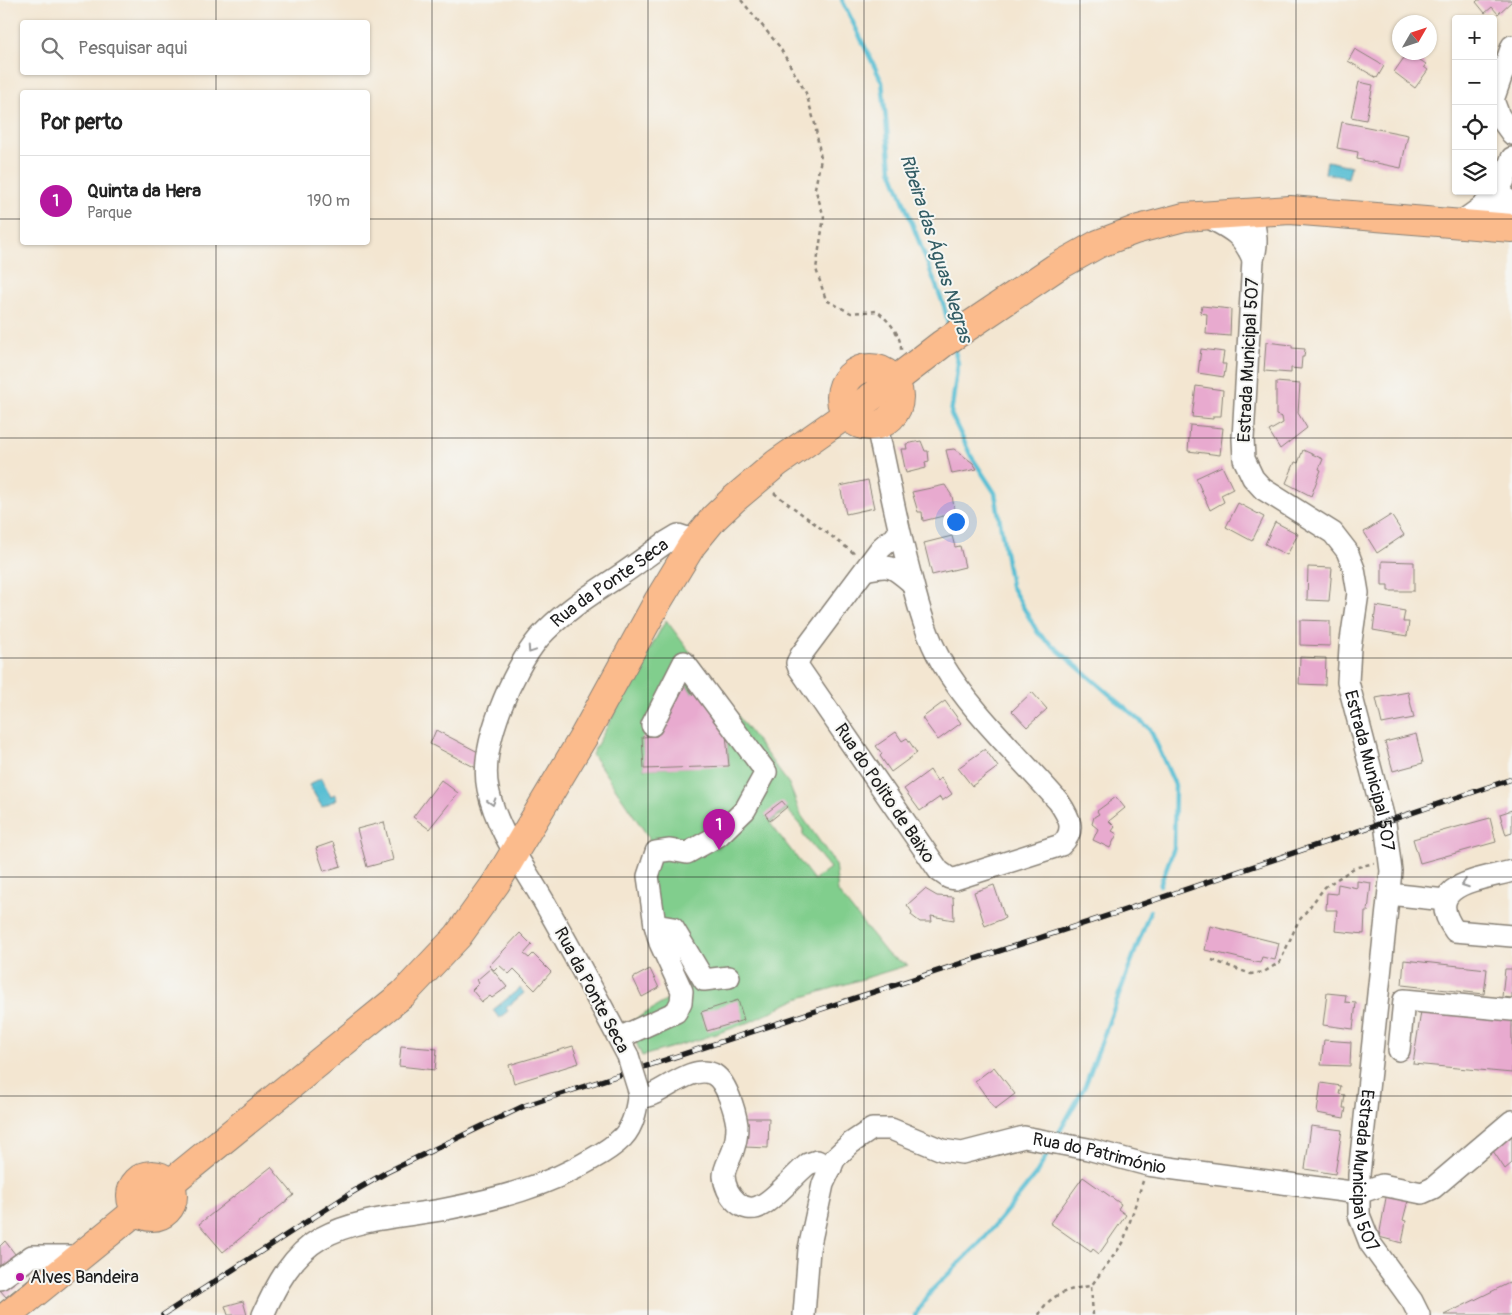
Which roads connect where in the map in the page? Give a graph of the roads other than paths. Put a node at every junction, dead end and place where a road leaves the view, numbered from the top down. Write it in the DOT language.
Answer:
graph roads {
  1 [pos="1512,46"];
  2 [pos="1512,134"];
  3 [pos="1512,158"];
  4 [pos="1504,207"];
  5 [pos="1290,210"];
  6 [pos="1251,212"];
  7 [pos="1206,216"];
  8 [pos="1252,250"];
  9 [pos="901,375"];
  10 [pos="846,415"];
  11 [pos="877,426"];
  12 [pos="900,534"];
  13 [pos="696,541"];
  14 [pos="867,567"];
  15 [pos="912,583"];
  16 [pos="652,725"];
  17 [pos="515,852"];
  18 [pos="1512,871"];
  19 [pos="1389,894"];
  20 [pos="1445,900"];
  21 [pos="654,924"];
  22 [pos="1512,936"];
  23 [pos="729,977"];
  24 [pos="1512,1010"];
  25 [pos="1377,1012"];
  26 [pos="1402,1015"];
  27 [pos="623,1047"];
  28 [pos="1399,1050"];
  29 [pos="639,1095"];
  30 [pos="1512,1121"];
  31 [pos="831,1168"];
  32 [pos="1359,1193"];
  33 [pos="81,1256"];
  34 [pos="0,1278"];
  35 [pos="8,1315"];
  36 [pos="263,1315"];
  37 [pos="804,1315"];
  38 [pos="1419,1315"];
  1 -- 2 [label="street"];
  3 -- 4 [label="street"];
  4 -- 5 [label="main road"];
  5 -- 6 [label="main road"];
  5 -- 8 [label="street"];
  6 -- 7 [label="main road"];
  6 -- 8 [label="street, Estrada Municipal 507"];
  7 -- 8 [label="street"];
  7 -- 9 [label="main road"];
  8 -- 19 [label="street, Estrada Municipal 507"];
  9 -- 10 [label="main road"];
  9 -- 11 [label="main road"];
  10 -- 11 [label="main road"];
  10 -- 13 [label="main road"];
  11 -- 12 [label="street, Rua do Polito de Baixo"];
  12 -- 14 [label="street, Rua do Polito de Baixo"];
  12 -- 15 [label="street, Rua do Polito de Baixo"];
  13 -- 17 [label="main road"];
  13 -- 17 [label="street, Rua da Ponte Seca, one-way"];
  14 -- 15 [label="street"];
  14 -- 15 [label="street, Rua do Polito de Baixo"];
  16 -- 21 [label="street"];
  17 -- 27 [label="street, Rua da Ponte Seca"];
  17 -- 33 [label="main road"];
  18 -- 20 [label="street, one-way"];
  19 -- 20 [label="street"];
  19 -- 25 [label="street, Estrada Municipal 507"];
  20 -- 22 [label="street"];
  21 -- 23 [label="street"];
  21 -- 27 [label="street"];
  24 -- 26 [label="street"];
  25 -- 26 [label="street"];
  25 -- 32 [label="street, Estrada Municipal 507"];
  26 -- 28 [label="street"];
  27 -- 29 [label="street, Rua da Ponte Seca, bridge"];
  29 -- 31 [label="street"];
  29 -- 36 [label="street"];
  30 -- 32 [label="street"];
  31 -- 32 [label="street, Rua do Património"];
  31 -- 37 [label="street, Rua do Património"];
  32 -- 38 [label="street, Estrada Municipal 507"];
  33 -- 34 [label="street"];
  33 -- 35 [label="main road"];
}
